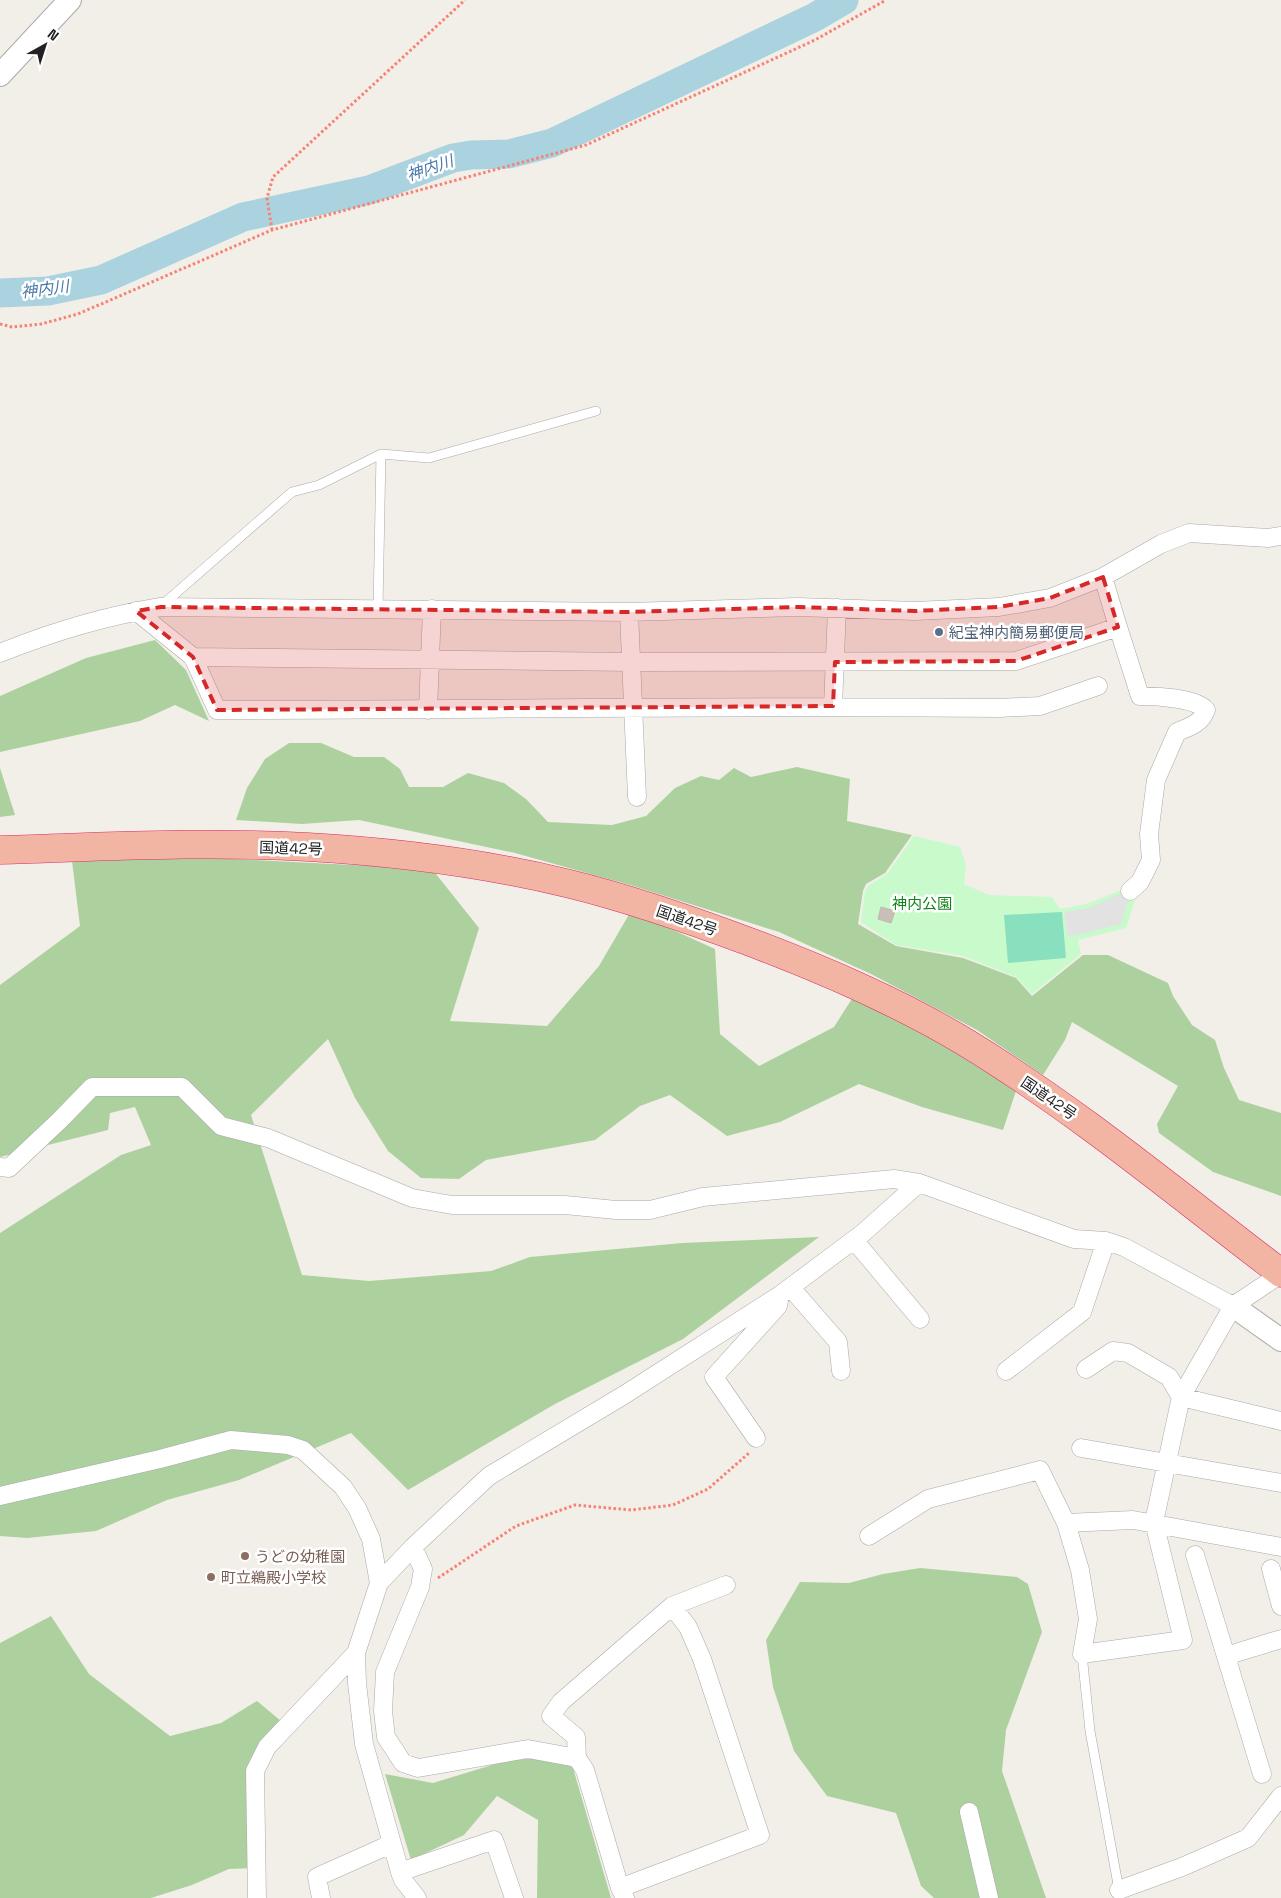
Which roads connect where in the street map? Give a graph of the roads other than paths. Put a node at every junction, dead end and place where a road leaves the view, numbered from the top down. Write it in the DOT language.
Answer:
graph roads {
  1 [pos="70,0"];
  2 [pos="0,76"];
  3 [pos="596,412"];
  4 [pos="381,454"];
  5 [pos="1281,536"];
  6 [pos="1103,578"];
  7 [pos="161,607"];
  8 [pos="837,608"];
  9 [pos="378,609"];
  10 [pos="432,609"];
  11 [pos="136,611"];
  12 [pos="629,612"];
  13 [pos="1118,628"];
  14 [pos="0,653"];
  15 [pos="193,657"];
  16 [pos="430,661"];
  17 [pos="631,662"];
  18 [pos="835,662"];
  19 [pos="1098,686"];
  20 [pos="833,706"];
  21 [pos="633,707"];
  22 [pos="428,710"];
  23 [pos="636,797"];
  24 [pos="0,850"];
  25 [pos="1130,891"];
  26 [pos="0,1167"];
  27 [pos="919,1183"];
  28 [pos="854,1240"];
  29 [pos="1106,1241"];
  30 [pos="1281,1274"];
  31 [pos="785,1292"];
  32 [pos="1232,1306"];
  33 [pos="920,1319"];
  34 [pos="1281,1340"];
  35 [pos="1086,1370"];
  36 [pos="842,1371"];
  37 [pos="1006,1371"];
  38 [pos="1181,1397"];
  39 [pos="1281,1421"];
  40 [pos="753,1445"];
  41 [pos="1081,1448"];
  42 [pos="1167,1463"];
  43 [pos="1281,1484"];
  44 [pos="0,1496"];
  45 [pos="1154,1522"];
  46 [pos="1066,1523"];
  47 [pos="869,1536"];
  48 [pos="413,1547"];
  49 [pos="1281,1547"];
  50 [pos="1195,1555"];
  51 [pos="1271,1569"];
  52 [pos="379,1583"];
  53 [pos="726,1585"];
  54 [pos="672,1606"];
  55 [pos="1281,1606"];
  56 [pos="1281,1639"];
  57 [pos="356,1653"];
  58 [pos="1082,1654"];
  59 [pos="1226,1656"];
  60 [pos="577,1758"];
  61 [pos="1262,1774"];
  62 [pos="1281,1796"];
  63 [pos="968,1812"];
  64 [pos="391,1844"];
  65 [pos="406,1889"];
  66 [pos="1118,1890"];
  67 [pos="623,1893"];
  68 [pos="257,1898"];
  69 [pos="321,1898"];
  70 [pos="514,1898"];
  71 [pos="989,1898"];
  1 -- 2 [label="street"];
  3 -- 4 [label="lane"];
  4 -- 7 [label="lane"];
  4 -- 9 [label="lane"];
  5 -- 6 [label="street"];
  6 -- 8 [label="street"];
  6 -- 13 [label="street"];
  7 -- 9 [label="street"];
  7 -- 11 [label="street"];
  8 -- 12 [label="street"];
  8 -- 18 [label="street"];
  9 -- 10 [label="street"];
  10 -- 12 [label="street"];
  10 -- 16 [label="street"];
  11 -- 14 [label="street"];
  11 -- 15 [label="street"];
  12 -- 17 [label="street"];
  13 -- 18 [label="street"];
  13 -- 25 [label="street"];
  15 -- 16 [label="street"];
  15 -- 22 [label="street"];
  16 -- 17 [label="street"];
  16 -- 22 [label="street"];
  17 -- 18 [label="street"];
  17 -- 21 [label="street"];
  18 -- 20 [label="street"];
  19 -- 20 [label="street"];
  20 -- 21 [label="street"];
  21 -- 22 [label="street"];
  21 -- 23 [label="street"];
  24 -- 30 [label="highway, 国道42号"];
  26 -- 27 [label="street"];
  27 -- 28 [label="street"];
  27 -- 29 [label="street"];
  28 -- 31 [label="street"];
  28 -- 33 [label="street"];
  29 -- 32 [label="street"];
  29 -- 37 [label="street"];
  30 -- 32 [label="street"];
  31 -- 36 [label="street"];
  31 -- 40 [label="street"];
  31 -- 48 [label="street"];
  32 -- 34 [label="street"];
  32 -- 38 [label="street"];
  35 -- 38 [label="street"];
  38 -- 39 [label="street"];
  38 -- 42 [label="street"];
  41 -- 42 [label="street"];
  42 -- 43 [label="street"];
  42 -- 45 [label="street"];
  44 -- 52 [label="street"];
  45 -- 46 [label="street"];
  45 -- 49 [label="street"];
  45 -- 58 [label="street"];
  46 -- 47 [label="street"];
  46 -- 58 [label="street"];
  48 -- 52 [label="street"];
  48 -- 60 [label="street"];
  50 -- 59 [label="street"];
  51 -- 55 [label="street"];
  52 -- 57 [label="street"];
  53 -- 54 [label="street"];
  54 -- 60 [label="street"];
  54 -- 67 [label="street"];
  56 -- 59 [label="street"];
  57 -- 64 [label="street"];
  57 -- 68 [label="street"];
  58 -- 66 [label="lane"];
  59 -- 61 [label="street"];
  60 -- 67 [label="street"];
  62 -- 66 [label="street"];
  63 -- 71 [label="street"];
  64 -- 65 [label="street"];
  64 -- 69 [label="street"];
  65 -- 70 [label="street"];
}
